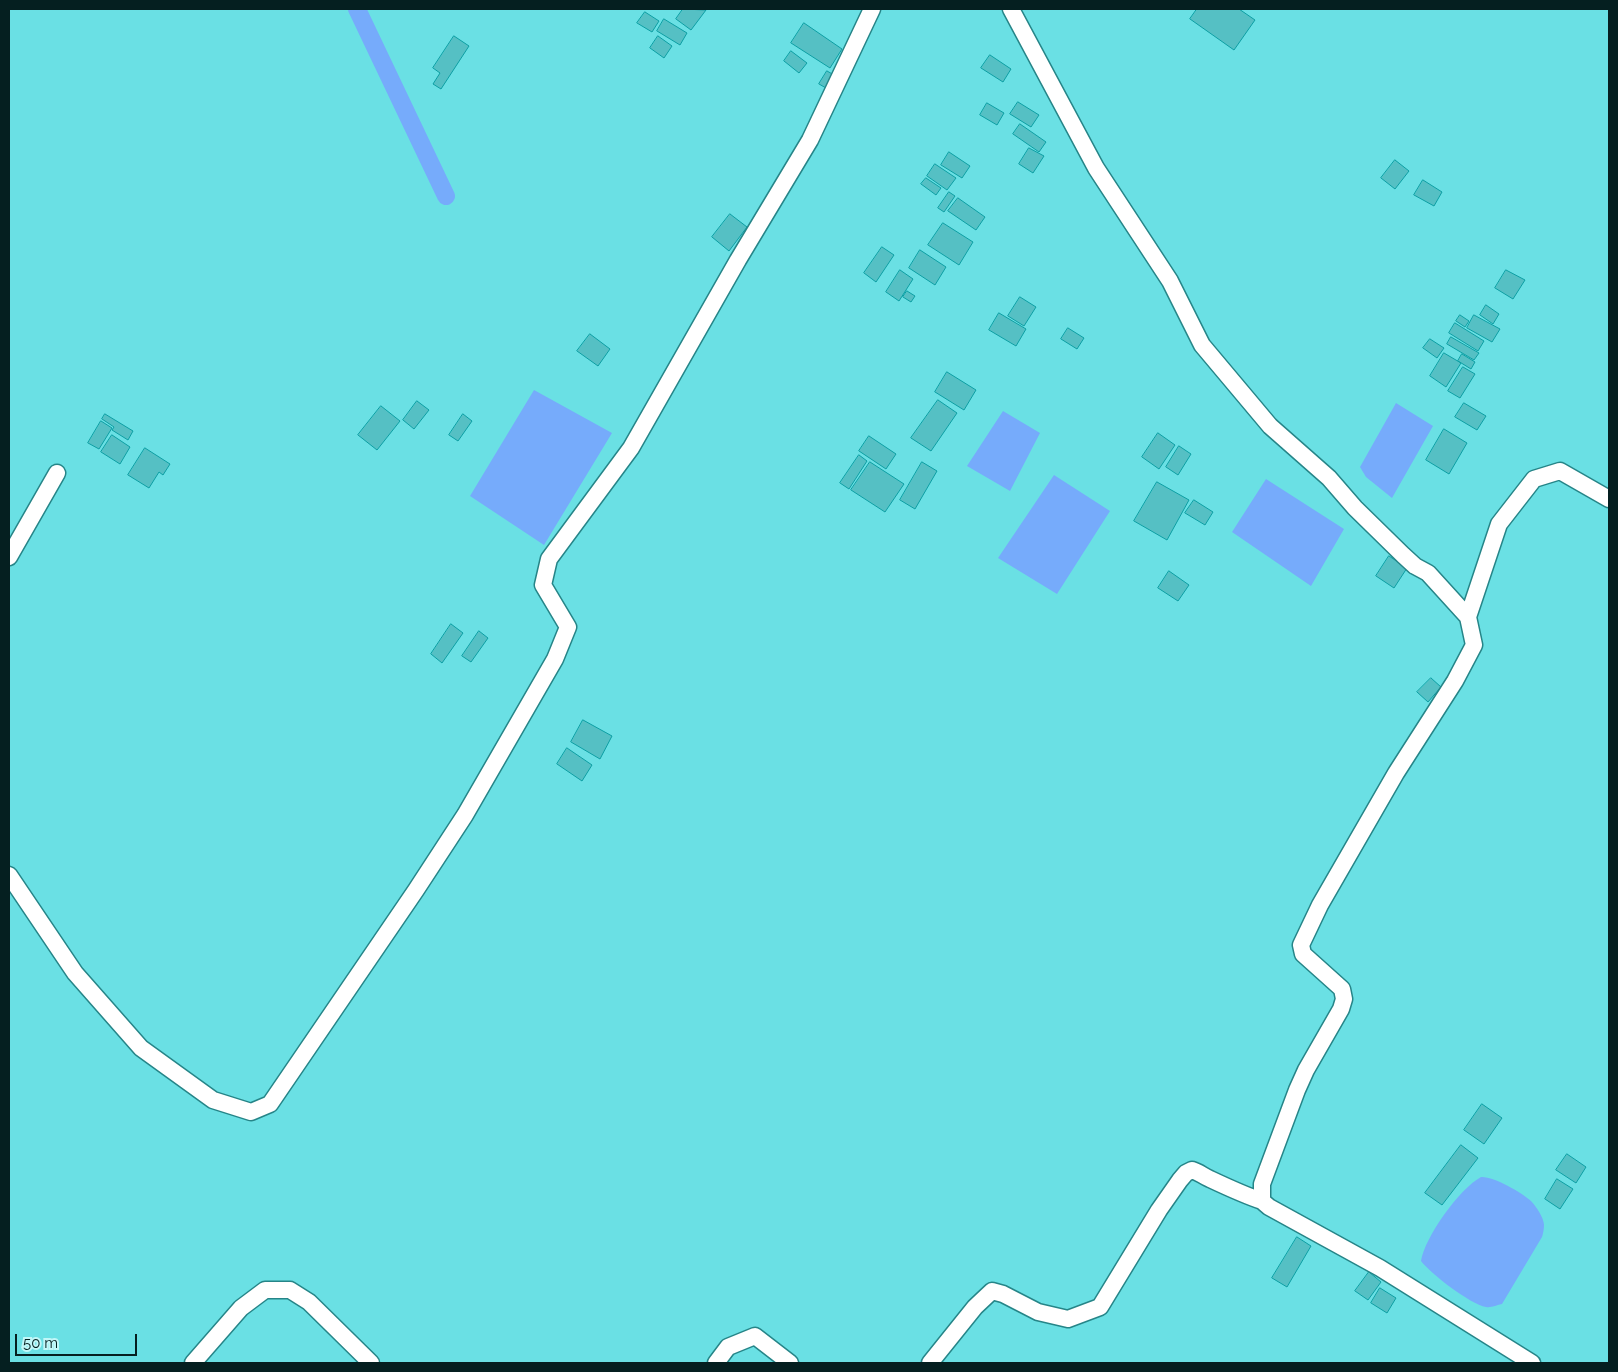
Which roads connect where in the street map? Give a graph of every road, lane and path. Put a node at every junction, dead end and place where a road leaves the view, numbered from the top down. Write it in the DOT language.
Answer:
graph roads {
  1 [pos="872,9"];
  2 [pos="1011,9"];
  3 [pos="57,473"];
  4 [pos="1609,499"];
  5 [pos="9,557"];
  6 [pos="1468,617"];
  7 [pos="9,875"];
  8 [pos="1262,1201"];
  9 [pos="193,1363"];
  10 [pos="370,1363"];
  11 [pos="716,1363"];
  12 [pos="790,1363"];
  13 [pos="930,1363"];
  14 [pos="1532,1363"];
  1 -- 7 [label="street"];
  2 -- 6 [label="street"];
  3 -- 5 [label="street"];
  4 -- 6 [label="street"];
  6 -- 8 [label="street"];
  8 -- 13 [label="street"];
  8 -- 14 [label="street"];
  9 -- 10 [label="street"];
  11 -- 12 [label="street"];
}
